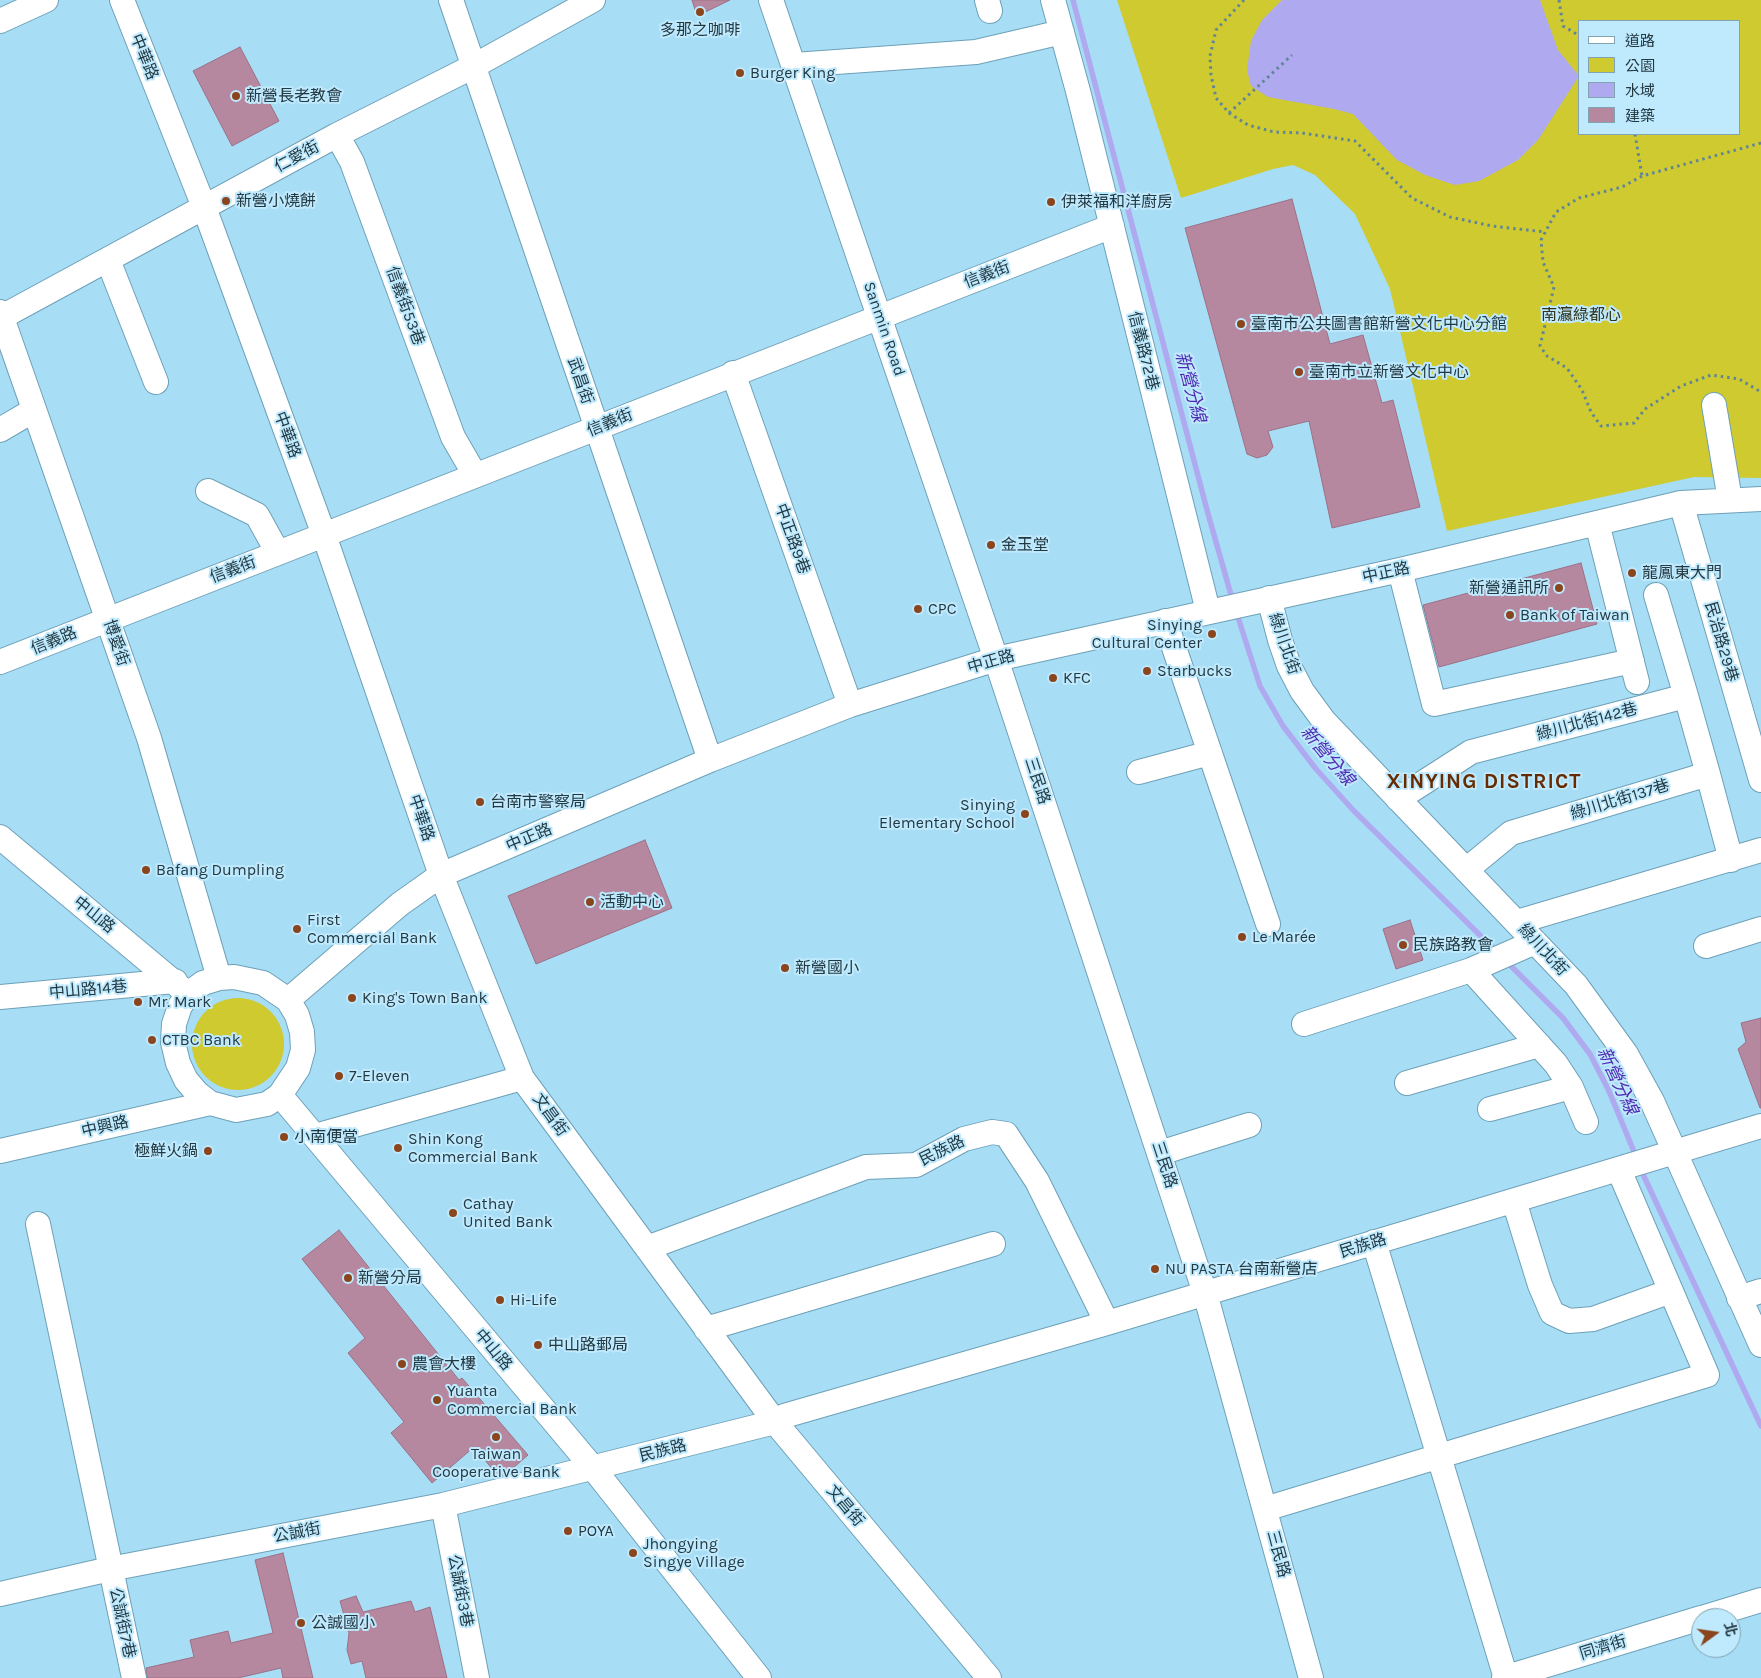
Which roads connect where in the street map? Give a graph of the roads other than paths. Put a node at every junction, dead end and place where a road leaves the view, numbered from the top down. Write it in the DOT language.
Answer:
graph roads {
  1 [pos="46,0"];
  2 [pos="122,0"];
  3 [pos="451,0"];
  4 [pos="593,0"];
  5 [pos="771,0"];
  6 [pos="1053,0"];
  7 [pos="0,21"];
  8 [pos="1062,32"];
  9 [pos="794,65"];
  10 [pos="474,66"];
  11 [pos="338,135"];
  12 [pos="204,207"];
  13 [pos="1112,226"];
  14 [pos="108,260"];
  15 [pos="1,315"];
  16 [pos="880,316"];
  17 [pos="733,373"];
  18 [pos="156,382"];
  19 [pos="1714,405"];
  20 [pos="34,410"];
  21 [pos="596,428"];
  22 [pos="0,430"];
  23 [pos="475,475"];
  24 [pos="208,491"];
  25 [pos="1761,499"];
  26 [pos="1730,500"];
  27 [pos="1681,503"];
  28 [pos="1597,523"];
  29 [pos="324,535"];
  30 [pos="278,552"];
  31 [pos="1400,570"];
  32 [pos="1656,595"];
  33 [pos="1264,599"];
  34 [pos="1214,609"];
  35 [pos="108,620"];
  36 [pos="1165,621"];
  37 [pos="996,659"];
  38 [pos="0,662"];
  39 [pos="1686,696"];
  40 [pos="850,705"];
  41 [pos="1210,753"];
  42 [pos="710,760"];
  43 [pos="1139,772"];
  44 [pos="1708,774"];
  45 [pos="1761,780"];
  46 [pos="1398,799"];
  47 [pos="0,837"];
  48 [pos="1761,850"];
  49 [pos="1731,860"];
  50 [pos="1466,870"];
  51 [pos="441,875"];
  52 [pos="1517,922"];
  53 [pos="1268,924"];
  54 [pos="1761,929"];
  55 [pos="1526,946"];
  56 [pos="1706,946"];
  57 [pos="1480,966"];
  58 [pos="219,978"];
  59 [pos="182,988"];
  60 [pos="0,998"];
  61 [pos="288,1000"];
  62 [pos="1304,1024"];
  63 [pos="1540,1045"];
  64 [pos="522,1078"];
  65 [pos="1407,1083"];
  66 [pos="1571,1087"];
  67 [pos="280,1095"];
  68 [pos="210,1103"];
  69 [pos="1490,1109"];
  70 [pos="1586,1122"];
  71 [pos="1249,1125"];
  72 [pos="1761,1126"];
  73 [pos="315,1136"];
  74 [pos="0,1151"];
  75 [pos="1160,1153"];
  76 [pos="1665,1156"];
  77 [pos="1619,1170"];
  78 [pos="1514,1201"];
  79 [pos="38,1224"];
  80 [pos="1374,1242"];
  81 [pos="993,1244"];
  82 [pos="647,1248"];
  83 [pos="1671,1291"];
  84 [pos="1205,1293"];
  85 [pos="1750,1295"];
  86 [pos="1107,1323"];
  87 [pos="706,1329"];
  88 [pos="1761,1345"];
  89 [pos="775,1422"];
  90 [pos="1439,1457"];
  91 [pos="593,1468"];
  92 [pos="443,1505"];
  93 [pos="1265,1509"];
  94 [pos="110,1569"];
  95 [pos="0,1594"];
  96 [pos="1761,1600"];
  97 [pos="1734,1608"];
  98 [pos="1691,1621"];
  99 [pos="134,1678"];
  100 [pos="477,1678"];
  101 [pos="759,1678"];
  102 [pos="989,1678"];
  103 [pos="1311,1678"];
  104 [pos="1505,1678"];
  1 -- 7 [label="street"];
  2 -- 12 [label="street, 中華路"];
  3 -- 10 [label="street, 武昌街"];
  4 -- 10 [label="street, 仁愛街"];
  5 -- 9 [label="street, Sanmin Road"];
  6 -- 8 [label="street, 信義路72巷"];
  8 -- 9 [label="street"];
  8 -- 13 [label="street, 信義路72巷"];
  9 -- 16 [label="street, Sanmin Road"];
  10 -- 11 [label="street, 仁愛街"];
  10 -- 21 [label="street, 武昌街"];
  11 -- 12 [label="street, 仁愛街"];
  11 -- 23 [label="street, 信義街53巷"];
  12 -- 14 [label="street, 仁愛街"];
  12 -- 29 [label="street, 中華路"];
  13 -- 16 [label="street, 信義街"];
  13 -- 34 [label="street, 信義路72巷"];
  14 -- 15 [label="street, 仁愛街"];
  14 -- 18 [label="street"];
  15 -- 20 [label="street, 博愛街"];
  16 -- 17 [label="street, 信義街"];
  16 -- 37 [label="street, Sanmin Road"];
  17 -- 21 [label="street, 信義街"];
  17 -- 40 [label="street, 中正路9巷"];
  19 -- 26 [label="street"];
  20 -- 22 [label="street"];
  20 -- 35 [label="street, 博愛街"];
  21 -- 23 [label="street, 信義街"];
  21 -- 42 [label="street, 武昌街"];
  23 -- 29 [label="street, 信義街"];
  24 -- 30 [label="street"];
  25 -- 26 [label="street, 中正路"];
  26 -- 27 [label="street, 中正路"];
  27 -- 28 [label="street, 中正路"];
  27 -- 45 [label="street, 民治路29巷"];
  28 -- 31 [label="street, 中正路"];
  28 -- 31 [label="street"];
  29 -- 30 [label="street, 信義街"];
  29 -- 51 [label="street, 中華路"];
  30 -- 35 [label="street, 信義街"];
  31 -- 33 [label="street, 中正路"];
  32 -- 39 [label="street"];
  33 -- 34 [label="street, 中正路"];
  33 -- 46 [label="street, 綠川北街"];
  34 -- 36 [label="street, 中正路"];
  35 -- 38 [label="street, 信義路"];
  35 -- 58 [label="street, 博愛街"];
  36 -- 37 [label="street, 中正路"];
  36 -- 41 [label="street"];
  37 -- 40 [label="street, 中正路"];
  37 -- 75 [label="street, 三民路"];
  39 -- 44 [label="street"];
  39 -- 46 [label="street, 綠川北街142巷"];
  40 -- 42 [label="street, 中正路"];
  41 -- 43 [label="street"];
  41 -- 53 [label="street"];
  42 -- 51 [label="street, 中正路"];
  44 -- 49 [label="street"];
  44 -- 50 [label="street, 綠川北街137巷"];
  46 -- 50 [label="street, 綠川北街"];
  47 -- 59 [label="street, 中山路"];
  48 -- 49 [label="street"];
  49 -- 52 [label="street"];
  50 -- 52 [label="street, 綠川北街"];
  51 -- 61 [label="street, 中正路"];
  51 -- 64 [label="street, 文昌街"];
  52 -- 55 [label="street, 綠川北街"];
  54 -- 56 [label="street"];
  55 -- 57 [label="street"];
  55 -- 76 [label="street, 綠川北街"];
  57 -- 62 [label="street"];
  57 -- 63 [label="street"];
  58 -- 59 [label="street"];
  58 -- 61 [label="street"];
  59 -- 60 [label="street, 中山路14巷"];
  59 -- 68 [label="street"];
  61 -- 67 [label="street"];
  63 -- 65 [label="street"];
  63 -- 66 [label="street"];
  64 -- 73 [label="street"];
  64 -- 82 [label="street, 文昌街"];
  66 -- 69 [label="street"];
  66 -- 70 [label="street"];
  67 -- 68 [label="street"];
  67 -- 73 [label="street, 中山路"];
  68 -- 74 [label="street, 中興路"];
  71 -- 75 [label="street"];
  72 -- 76 [label="street"];
  73 -- 91 [label="street, 中山路"];
  75 -- 84 [label="street, 三民路"];
  76 -- 77 [label="street, 民族路"];
  76 -- 85 [label="street, 綠川北街"];
  77 -- 78 [label="street, 民族路"];
  77 -- 83 [label="street"];
  78 -- 80 [label="street, 民族路"];
  78 -- 83 [label="street"];
  79 -- 94 [label="street, 公誠街7巷"];
  80 -- 84 [label="street, 民族路"];
  80 -- 90 [label="street"];
  81 -- 87 [label="street"];
  82 -- 86 [label="street, 民族路"];
  82 -- 87 [label="street, 文昌街"];
  83 -- 90 [label="street"];
  84 -- 86 [label="street, 民族路"];
  84 -- 93 [label="street, 三民路"];
  85 -- 88 [label="street, 綠川北街"];
  86 -- 89 [label="street, 民族路"];
  87 -- 89 [label="street, 文昌街"];
  89 -- 91 [label="street, 民族路"];
  89 -- 102 [label="street, 文昌街"];
  90 -- 93 [label="street"];
  90 -- 104 [label="street"];
  91 -- 92 [label="street, 公誠街"];
  91 -- 101 [label="street, 中山路"];
  92 -- 94 [label="street, 公誠街"];
  92 -- 100 [label="street, 公誠街3巷"];
  93 -- 103 [label="street, 三民路"];
  94 -- 95 [label="street, 公誠街"];
  94 -- 99 [label="street, 公誠街7巷"];
  96 -- 97 [label="street, 同濟街"];
  98 -- 104 [label="street, 同濟街"];
}
